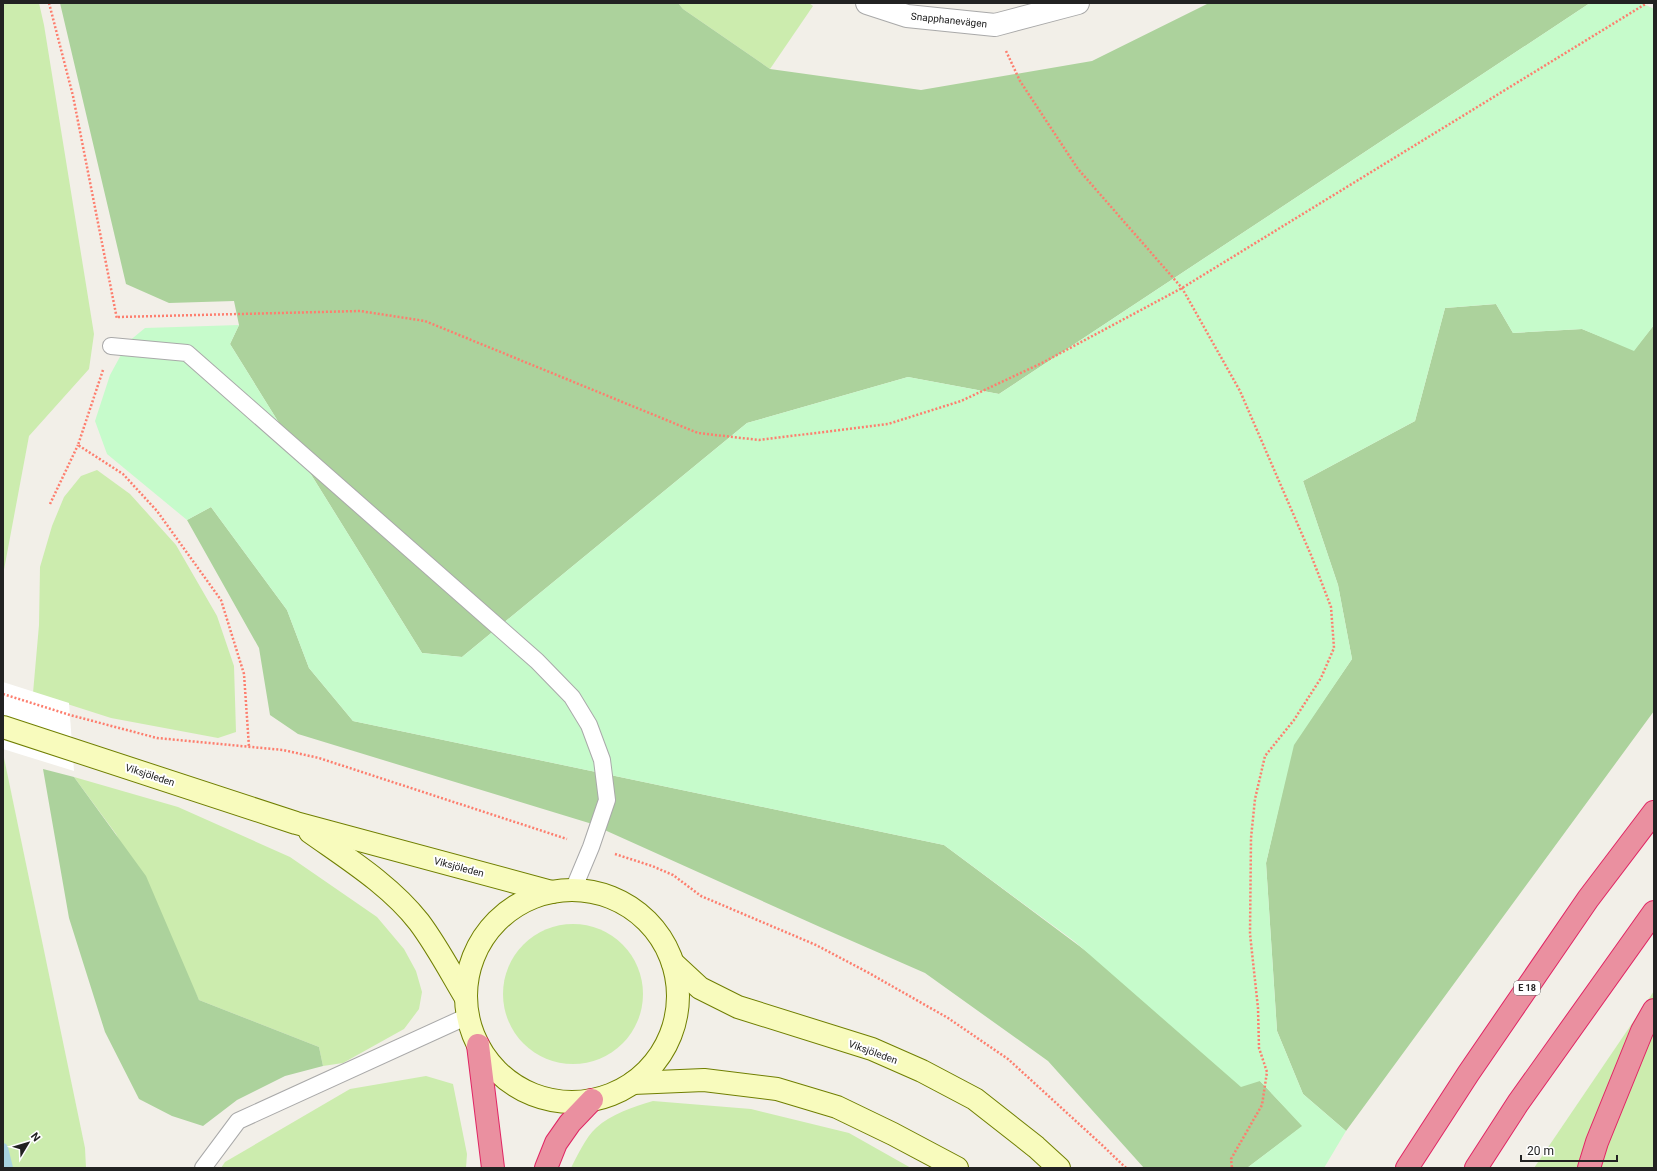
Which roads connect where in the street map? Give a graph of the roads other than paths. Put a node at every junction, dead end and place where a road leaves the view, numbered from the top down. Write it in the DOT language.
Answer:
graph roads {
  1 [pos="867,3"];
  2 [pos="1078,3"];
  3 [pos="111,346"];
  4 [pos="3,727"];
  5 [pos="1654,812"];
  6 [pos="296,823"];
  7 [pos="562,891"];
  8 [pos="1654,912"];
  9 [pos="673,963"];
  10 [pos="467,1007"];
  11 [pos="1654,1010"];
  12 [pos="478,1045"];
  13 [pos="632,1083"];
  14 [pos="592,1100"];
  15 [pos="204,1168"];
  16 [pos="493,1168"];
  17 [pos="546,1168"];
  18 [pos="957,1168"];
  19 [pos="1059,1168"];
  20 [pos="1407,1168"];
  21 [pos="1476,1168"];
  22 [pos="1589,1168"];
  1 -- 2 [label="street, Snapphanevägen"];
  3 -- 7 [label="lane"];
  4 -- 6 [label="main road, Viksjöleden"];
  5 -- 20 [label="highway, E 18"];
  6 -- 7 [label="main road, Viksjöleden"];
  6 -- 10 [label="main road, Viksjöleden"];
  7 -- 9 [label="main road, Viksjöleden"];
  7 -- 10 [label="main road"];
  8 -- 21 [label="highway"];
  9 -- 13 [label="main road"];
  9 -- 19 [label="main road, Viksjöleden"];
  10 -- 12 [label="main road"];
  10 -- 15 [label="lane"];
  11 -- 22 [label="highway"];
  12 -- 14 [label="main road"];
  12 -- 16 [label="highway"];
  13 -- 14 [label="main road"];
  13 -- 18 [label="main road"];
  14 -- 17 [label="highway"];
}
